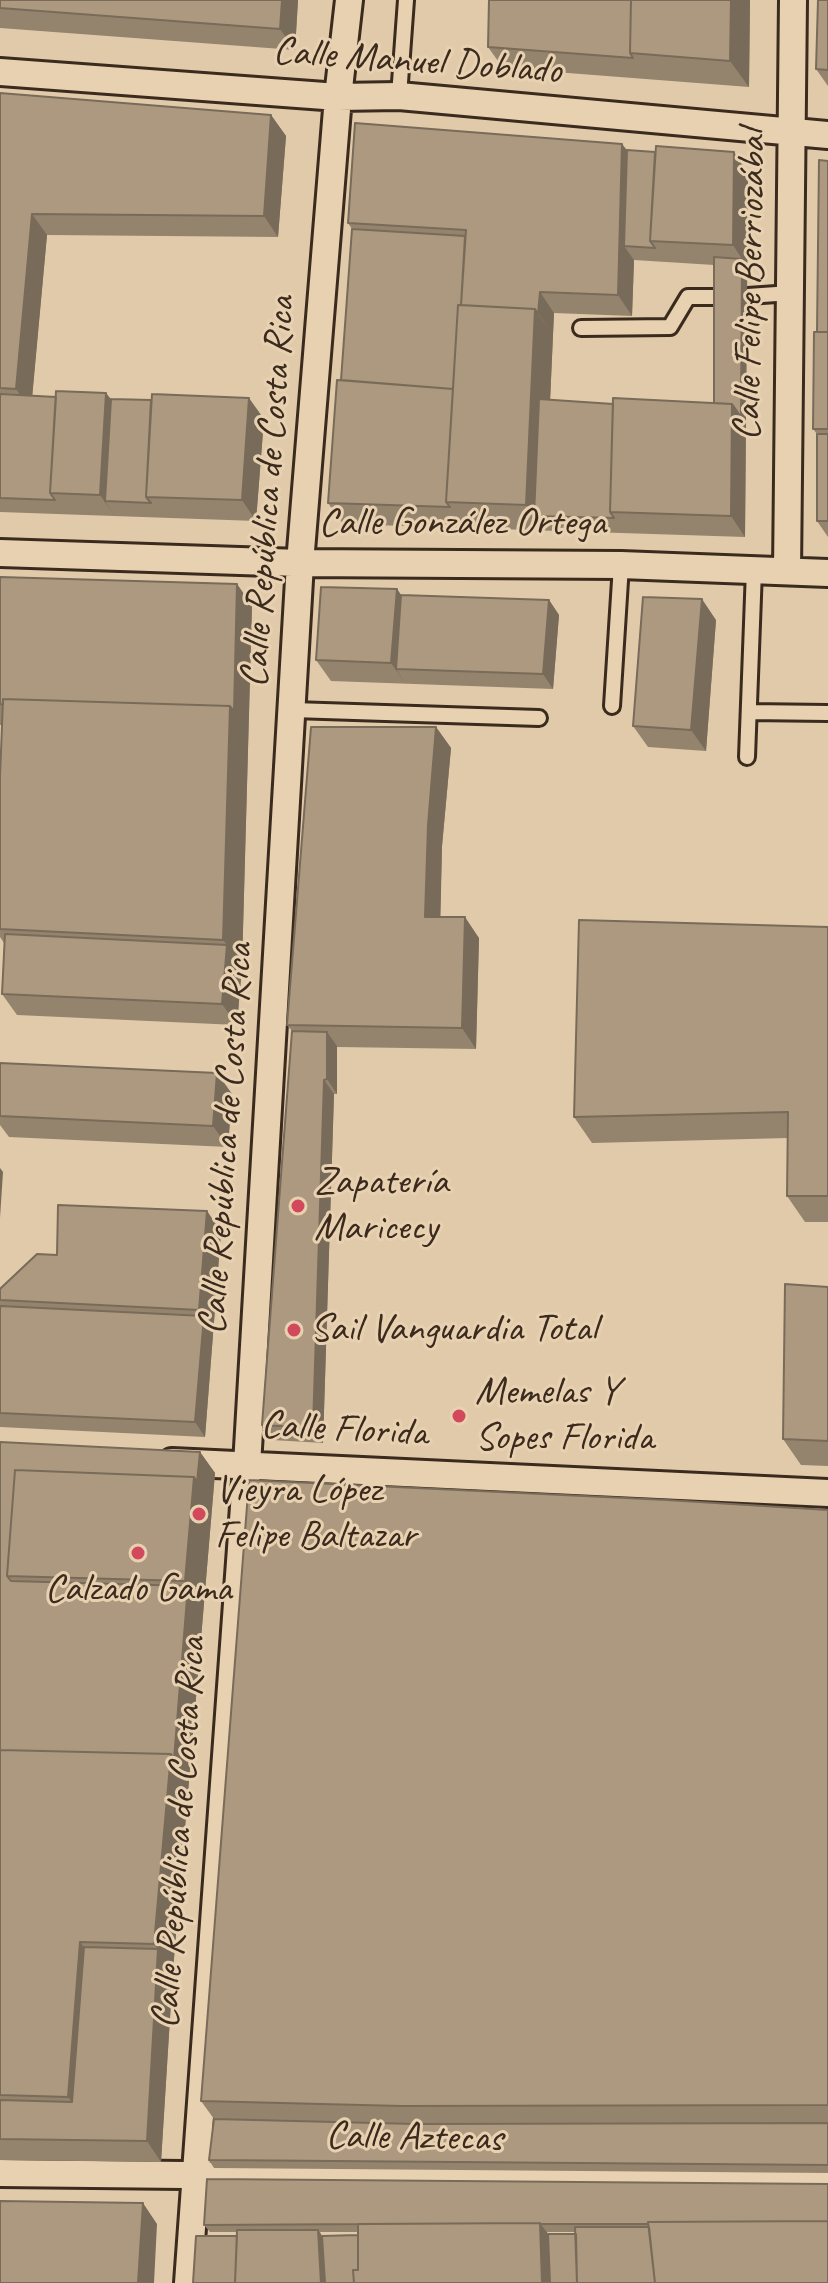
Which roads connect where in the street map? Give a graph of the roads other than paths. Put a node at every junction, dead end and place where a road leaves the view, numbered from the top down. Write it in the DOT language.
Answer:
graph roads {
  1 [pos="349,0"];
  2 [pos="406,0"];
  3 [pos="793,0"];
  4 [pos="0,72"];
  5 [pos="399,96"];
  6 [pos="338,97"];
  7 [pos="792,132"];
  8 [pos="828,135"];
  9 [pos="791,293"];
  10 [pos="748,296"];
  11 [pos="720,297"];
  12 [pos="581,328"];
  13 [pos="0,553"];
  14 [pos="300,563"];
  15 [pos="621,565"];
  16 [pos="754,570"];
  17 [pos="787,571"];
  18 [pos="828,573"];
  19 [pos="612,706"];
  20 [pos="293,710"];
  21 [pos="749,712"];
  22 [pos="828,713"];
  23 [pos="539,718"];
  24 [pos="747,757"];
  25 [pos="154,1461"];
  26 [pos="247,1465"];
  27 [pos="828,1493"];
  28 [pos="0,2173"];
  29 [pos="195,2176"];
  30 [pos="828,2182"];
  31 [pos="188,2283"];
  1 -- 6 [label="street, Calle República de Costa Rica"];
  2 -- 5 [label="lane"];
  3 -- 7 [label="street, Calle Felipe Berriozábal"];
  4 -- 6 [label="street, Calle Manuel Doblado"];
  5 -- 6 [label="street, Calle Manuel Doblado"];
  5 -- 7 [label="street, Calle Manuel Doblado"];
  6 -- 14 [label="street, Calle República de Costa Rica"];
  7 -- 8 [label="street, Calle Manuel Doblado"];
  7 -- 9 [label="street, Calle Felipe Berriozábal"];
  9 -- 10 [label="lane"];
  9 -- 17 [label="street, Calle Felipe Berriozábal"];
  11 -- 12 [label="lane"];
  13 -- 14 [label="street, Calle González Ortega"];
  14 -- 15 [label="street, Calle González Ortega"];
  14 -- 20 [label="street, Calle República de Costa Rica"];
  15 -- 16 [label="street, Calle González Ortega"];
  15 -- 19 [label="lane"];
  16 -- 17 [label="street, Calle González Ortega"];
  16 -- 21 [label="lane"];
  17 -- 18 [label="street, Calle González Ortega"];
  20 -- 23 [label="lane"];
  20 -- 26 [label="street, Calle República de Costa Rica"];
  21 -- 22 [label="lane"];
  21 -- 24 [label="lane"];
  25 -- 26 [label="street, Calle Florida"];
  26 -- 27 [label="street, Calle Florida"];
  26 -- 29 [label="street, Calle República de Costa Rica"];
  28 -- 29 [label="street, Calle Aztecas"];
  29 -- 30 [label="street, Calle Aztecas"];
  29 -- 31 [label="street, Calle República de Costa Rica"];
}
